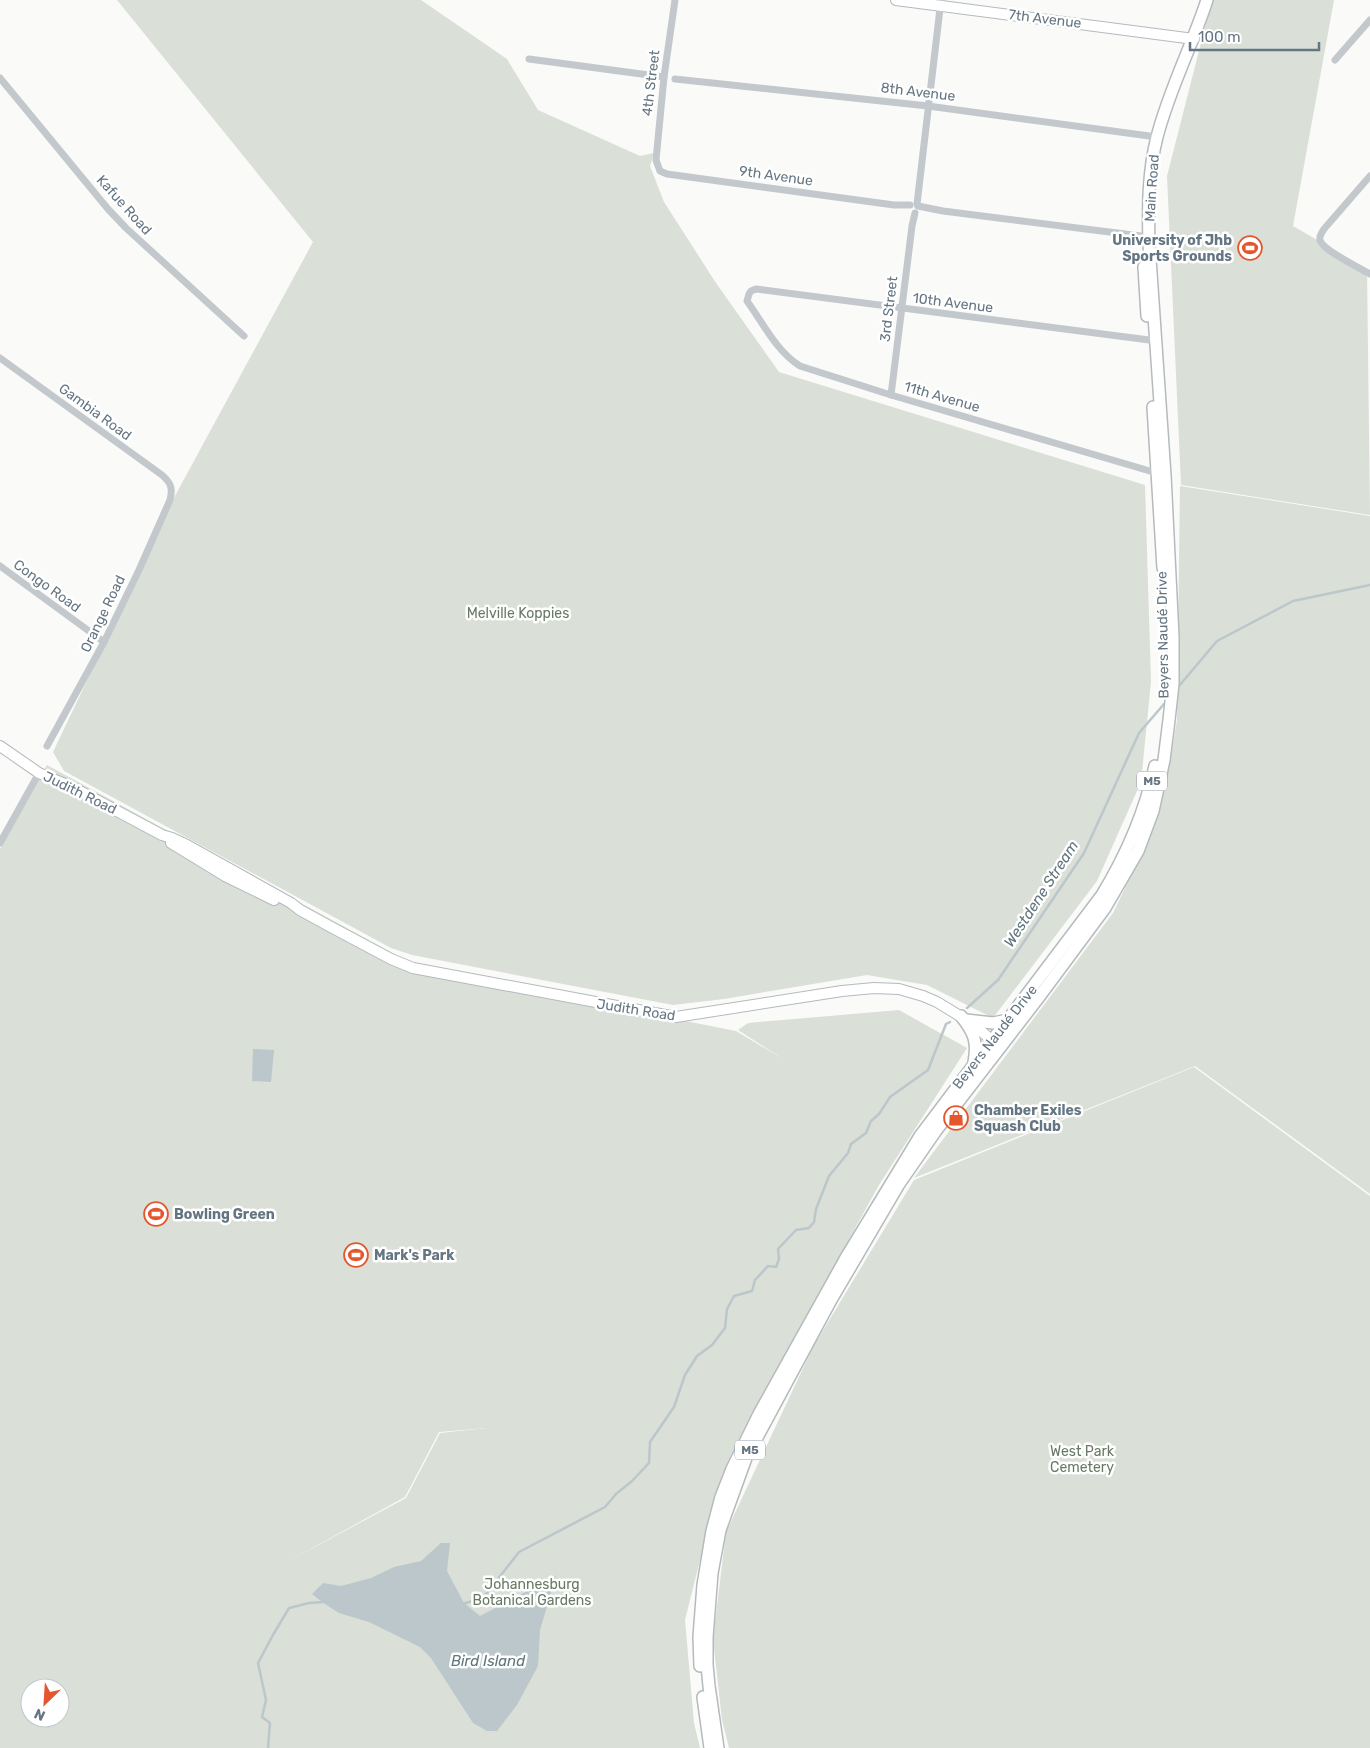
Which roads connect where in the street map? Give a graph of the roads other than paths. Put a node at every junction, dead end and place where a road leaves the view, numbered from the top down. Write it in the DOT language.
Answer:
graph roads {
  1 [pos="675,0"];
  2 [pos="896,0"];
  3 [pos="1199,0"];
  4 [pos="1207,0"];
  5 [pos="941,3"];
  6 [pos="1370,20"];
  7 [pos="1191,38"];
  8 [pos="529,59"];
  9 [pos="1334,60"];
  10 [pos="664,77"];
  11 [pos="0,78"];
  12 [pos="675,79"];
  13 [pos="928,106"];
  14 [pos="1153,136"];
  15 [pos="658,168"];
  16 [pos="1370,176"];
  17 [pos="914,208"];
  18 [pos="1146,236"];
  19 [pos="1370,274"];
  20 [pos="749,294"];
  21 [pos="902,309"];
  22 [pos="244,336"];
  23 [pos="1153,341"];
  24 [pos="0,358"];
  25 [pos="891,395"];
  26 [pos="1161,474"];
  27 [pos="172,488"];
  28 [pos="0,566"];
  29 [pos="104,642"];
  30 [pos="0,746"];
  31 [pos="47,746"];
  32 [pos="39,773"];
  33 [pos="0,843"];
  34 [pos="963,1018"];
  35 [pos="1008,1020"];
  36 [pos="996,1044"];
  37 [pos="974,1064"];
  38 [pos="710,1748"];
  39 [pos="718,1748"];
  1 -- 10 [label="street, 4th Street"];
  2 -- 5 [label="street, 7th Avenue"];
  3 -- 7 [label="main road, Main Road / M5"];
  4 -- 7 [label="main road, Main Road / M5"];
  5 -- 7 [label="street, 7th Avenue"];
  5 -- 13 [label="street, 3rd Street"];
  6 -- 9 [label="street"];
  7 -- 14 [label="main road, Main Road / M5"];
  8 -- 10 [label="street"];
  10 -- 15 [label="street, 4th Street"];
  11 -- 22 [label="street, Kafue Road"];
  12 -- 13 [label="street, 8th Avenue"];
  13 -- 14 [label="street, 8th Avenue"];
  13 -- 17 [label="street, 3rd Street"];
  14 -- 18 [label="main road, Main Road / M5"];
  15 -- 17 [label="street, 9th Avenue"];
  16 -- 19 [label="street"];
  17 -- 18 [label="street, 9th Avenue"];
  17 -- 21 [label="street, 3rd Street"];
  18 -- 23 [label="main road, Main Road / M5"];
  20 -- 21 [label="street, 10th Avenue"];
  20 -- 25 [label="street, 11th Avenue"];
  21 -- 23 [label="street, 10th Avenue"];
  21 -- 25 [label="street, 3rd Street"];
  23 -- 26 [label="main road, Main Road / M5"];
  24 -- 27 [label="street, Gambia Road"];
  25 -- 26 [label="street, 11th Avenue"];
  26 -- 35 [label="main road, Beyers Naudé Drive / M5"];
  26 -- 36 [label="main road, Beyers Naudé Drive / M5"];
  27 -- 29 [label="street, Orange Road"];
  28 -- 29 [label="street, Congo Road"];
  29 -- 31 [label="street, Orange Road"];
  30 -- 32 [label="street, Judith Road"];
  32 -- 33 [label="street"];
  32 -- 34 [label="street, Judith Road"];
  34 -- 35 [label="main road"];
  34 -- 36 [label="street, Judith Road"];
  34 -- 37 [label="main road"];
  35 -- 36 [label="main road, Beyers Naudé Drive / M5"];
  36 -- 37 [label="main road, Beyers Naudé Drive / M5"];
  36 -- 39 [label="main road, Beyers Naudé Drive / M5"];
  37 -- 38 [label="main road, Beyers Naudé Drive / M5"];
}
